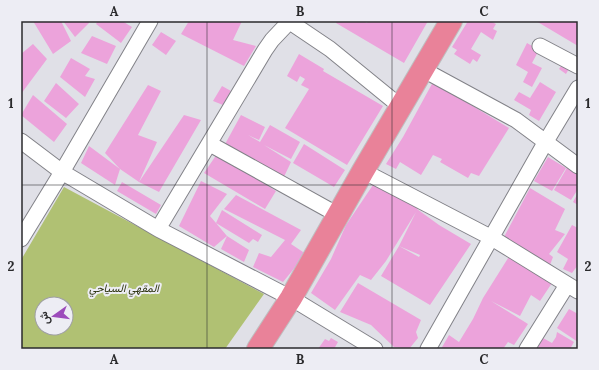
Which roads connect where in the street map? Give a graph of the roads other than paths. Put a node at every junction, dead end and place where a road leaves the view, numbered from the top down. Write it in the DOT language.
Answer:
graph roads {
  1 [pos="150,21"];
  2 [pos="290,21"];
  3 [pos="451,21"];
  4 [pos="540,46"];
  5 [pos="578,66"];
  6 [pos="422,69"];
  7 [pos="578,88"];
  8 [pos="401,107"];
  9 [pos="21,141"];
  10 [pos="545,143"];
  11 [pos="210,144"];
  12 [pos="578,166"];
  13 [pos="363,171"];
  14 [pos="62,172"];
  15 [pos="338,215"];
  16 [pos="158,229"];
  17 [pos="492,238"];
  18 [pos="21,239"];
  19 [pos="572,288"];
  20 [pos="291,298"];
  21 [pos="258,349"];
  22 [pos="375,349"];
  23 [pos="428,349"];
  24 [pos="527,349"];
  1 -- 14 [label="street"];
  2 -- 8 [label="street"];
  2 -- 11 [label="street"];
  3 -- 6 [label="highway"];
  4 -- 5 [label="street"];
  6 -- 8 [label="highway"];
  6 -- 10 [label="street"];
  7 -- 10 [label="street"];
  8 -- 13 [label="highway"];
  9 -- 14 [label="street"];
  10 -- 12 [label="street"];
  10 -- 17 [label="street"];
  11 -- 15 [label="street"];
  11 -- 16 [label="street"];
  13 -- 15 [label="highway"];
  13 -- 17 [label="street"];
  14 -- 16 [label="street"];
  14 -- 18 [label="street"];
  15 -- 20 [label="highway"];
  16 -- 20 [label="street"];
  17 -- 19 [label="street"];
  17 -- 23 [label="street"];
  19 -- 24 [label="street"];
  20 -- 21 [label="highway"];
  20 -- 22 [label="street"];
}
